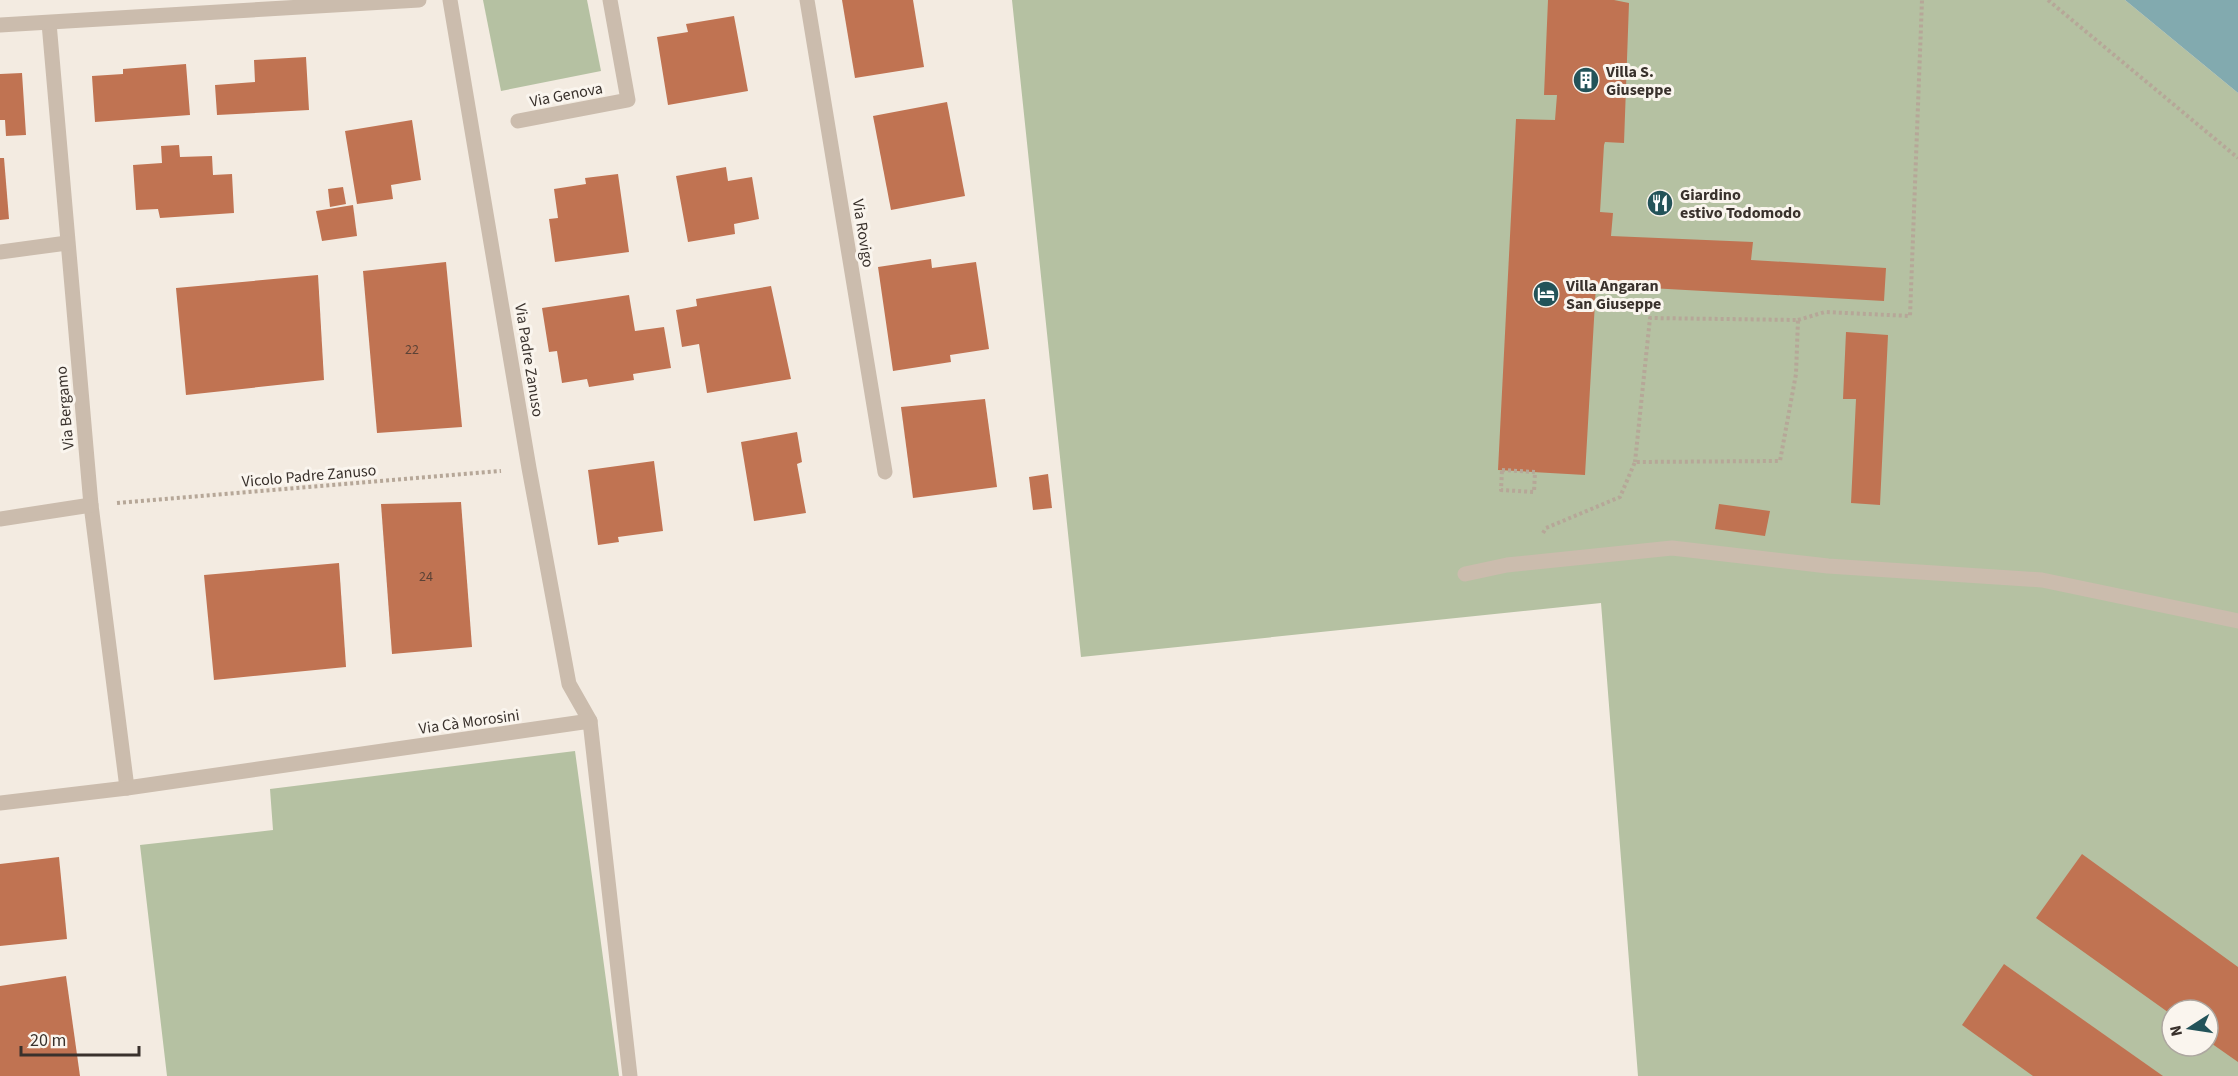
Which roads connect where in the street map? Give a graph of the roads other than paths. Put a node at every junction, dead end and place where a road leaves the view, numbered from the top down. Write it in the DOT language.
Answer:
graph roads {
  1 [pos="418,0"];
  2 [pos="450,0"];
  3 [pos="610,0"];
  4 [pos="807,0"];
  5 [pos="49,23"];
  6 [pos="0,25"];
  7 [pos="518,121"];
  8 [pos="67,243"];
  9 [pos="0,252"];
  10 [pos="885,472"];
  11 [pos="91,505"];
  12 [pos="0,519"];
  13 [pos="1465,574"];
  14 [pos="2238,621"];
  15 [pos="590,722"];
  16 [pos="127,788"];
  17 [pos="0,803"];
  18 [pos="630,1076"];
  1 -- 5 [label="street"];
  2 -- 15 [label="street, Via Padre Zanuso"];
  3 -- 7 [label="street, Via Genova"];
  4 -- 10 [label="street, Via Rovigo"];
  5 -- 6 [label="street"];
  5 -- 8 [label="street, Via Bergamo"];
  8 -- 9 [label="street"];
  8 -- 11 [label="street, Via Bergamo"];
  11 -- 12 [label="street"];
  11 -- 16 [label="street, Via Bergamo"];
  13 -- 14 [label="street"];
  15 -- 16 [label="street, Via Cà Morosini"];
  15 -- 18 [label="street"];
  16 -- 17 [label="street, Via Cà Morosini"];
}
